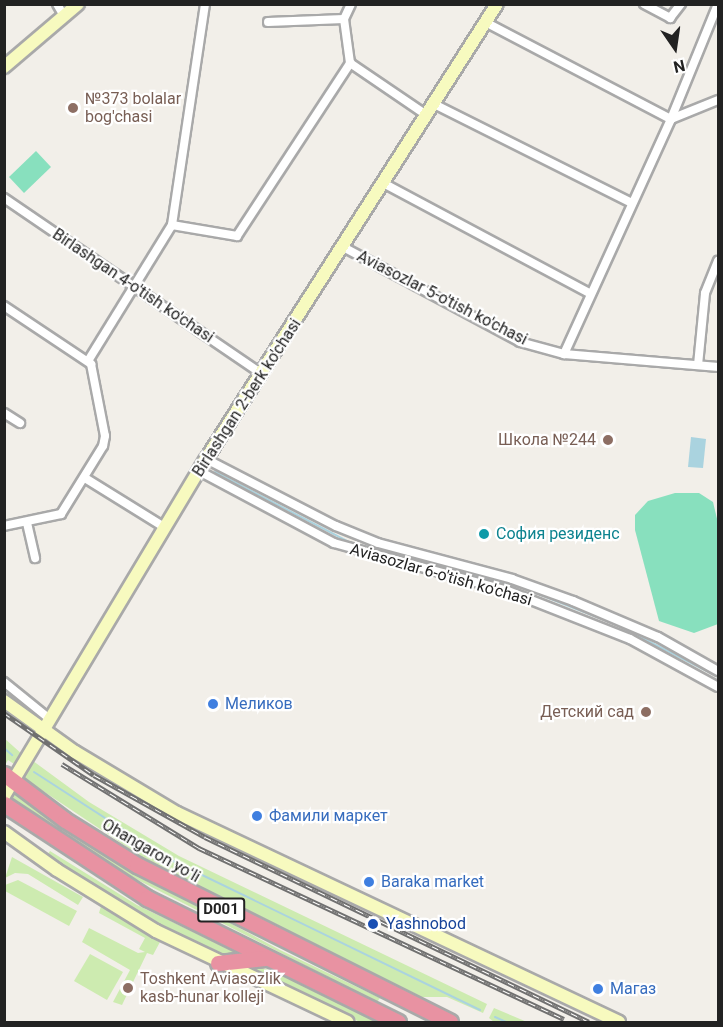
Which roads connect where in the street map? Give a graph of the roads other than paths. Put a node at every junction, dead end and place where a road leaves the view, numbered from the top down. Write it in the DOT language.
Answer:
graph roads {
  1 [pos="57,4"];
  2 [pos="78,4"];
  3 [pos="205,4"];
  4 [pos="351,4"];
  5 [pos="497,4"];
  6 [pos="644,4"];
  7 [pos="681,4"];
  8 [pos="718,4"];
  9 [pos="64,16"];
  10 [pos="344,19"];
  11 [pos="268,22"];
  12 [pos="487,23"];
  13 [pos="350,63"];
  14 [pos="4,67"];
  15 [pos="718,100"];
  16 [pos="436,105"];
  17 [pos="428,116"];
  18 [pos="670,119"];
  19 [pos="385,184"];
  20 [pos="6,202"];
  21 [pos="630,202"];
  22 [pos="172,225"];
  23 [pos="345,248"];
  24 [pos="717,264"];
  25 [pos="135,287"];
  26 [pos="589,293"];
  27 [pos="5,307"];
  28 [pos="564,354"];
  29 [pos="88,361"];
  30 [pos="698,365"];
  31 [pos="718,367"];
  32 [pos="261,373"];
  33 [pos="4,413"];
  34 [pos="20,423"];
  35 [pos="206,459"];
  36 [pos="199,471"];
  37 [pos="85,478"];
  38 [pos="27,523"];
  39 [pos="4,526"];
  40 [pos="164,527"];
  41 [pos="343,539"];
  42 [pos="35,558"];
  43 [pos="610,623"];
  44 [pos="718,671"];
  45 [pos="4,681"];
  46 [pos="718,687"];
  47 [pos="4,701"];
  48 [pos="51,720"];
  49 [pos="45,731"];
  50 [pos="9,778"];
  51 [pos="4,796"];
  52 [pos="4,804"];
  53 [pos="4,832"];
  54 [pos="265,958"];
  55 [pos="218,963"];
  56 [pos="382,989"];
  57 [pos="383,1015"];
  58 [pos="348,1023"];
  59 [pos="398,1023"];
  60 [pos="450,1023"];
  61 [pos="619,1023"];
  1 -- 9 [label="street"];
  2 -- 9 [label="street"];
  3 -- 22 [label="street"];
  4 -- 10 [label="street"];
  5 -- 12 [label="street, Birlashgan 2-berk ko'chasi"];
  6 -- 7 [label="street"];
  8 -- 18 [label="street"];
  9 -- 14 [label="street"];
  10 -- 11 [label="street"];
  10 -- 13 [label="street"];
  12 -- 16 [label="street, Birlashgan 2-berk ko'chasi"];
  12 -- 18 [label="street"];
  13 -- 17 [label="street"];
  13 -- 22 [label="street"];
  15 -- 18 [label="street"];
  16 -- 17 [label="street, Birlashgan 2-berk ko'chasi"];
  16 -- 21 [label="street"];
  17 -- 19 [label="street, Birlashgan 2-berk ko'chasi"];
  18 -- 21 [label="street"];
  19 -- 23 [label="street, Birlashgan 2-berk ko'chasi"];
  19 -- 26 [label="street"];
  20 -- 25 [label="street, Birlashgan 4-o'tish ko'chasi"];
  21 -- 26 [label="street"];
  22 -- 25 [label="street"];
  23 -- 28 [label="street, Aviasozlar 5-o'tish ko'chasi"];
  23 -- 32 [label="street, Birlashgan 2-berk ko'chasi"];
  24 -- 30 [label="street"];
  25 -- 29 [label="street"];
  25 -- 32 [label="street, Birlashgan 4-o'tish ko'chasi"];
  26 -- 28 [label="street"];
  27 -- 29 [label="street"];
  28 -- 30 [label="street, Aviasozlar 5-o'tish ko'chasi"];
  29 -- 37 [label="street"];
  30 -- 31 [label="street, Aviasozlar 5-o'tish ko'chasi"];
  32 -- 35 [label="street, Birlashgan 2-berk ko'chasi"];
  33 -- 34 [label="street"];
  35 -- 36 [label="street, Birlashgan 2-berk ko'chasi"];
  35 -- 41 [label="street, Aviasozlar 6-o'tish ko'chasi"];
  36 -- 40 [label="street, Birlashgan 2-berk ko'chasi"];
  36 -- 41 [label="street, Aviasozlar 6-o'tish ko'chasi"];
  37 -- 38 [label="street"];
  37 -- 40 [label="street"];
  38 -- 39 [label="street"];
  38 -- 42 [label="street"];
  40 -- 48 [label="street, Birlashgan 2-berk ko'chasi"];
  41 -- 43 [label="street, Aviasozlar 6-o'tish ko'chasi"];
  41 -- 43 [label="street, Aviasozlar 6-o'tish ko'chasi"];
  43 -- 44 [label="street, Aviasozlar 6-o'tish ko'chasi"];
  43 -- 46 [label="street, Aviasozlar 6-o'tish ko'chasi"];
  45 -- 48 [label="street"];
  47 -- 49 [label="street"];
  48 -- 49 [label="street, Birlashgan 2-berk ko'chasi"];
  49 -- 50 [label="street, Birlashgan 2-berk ko'chasi"];
  49 -- 61 [label="street"];
  50 -- 51 [label="street, Birlashgan 2-berk ko'chasi"];
  50 -- 56 [label="highway, Ohangaron yoʻli / D001"];
  52 -- 54 [label="highway, D001"];
  53 -- 55 [label="street"];
  54 -- 55 [label="highway"];
  54 -- 57 [label="highway, D001"];
  55 -- 58 [label="street"];
  56 -- 57 [label="highway"];
  56 -- 60 [label="highway, Ohangaron yoʻli / D001"];
  57 -- 59 [label="highway, D001"];
}
